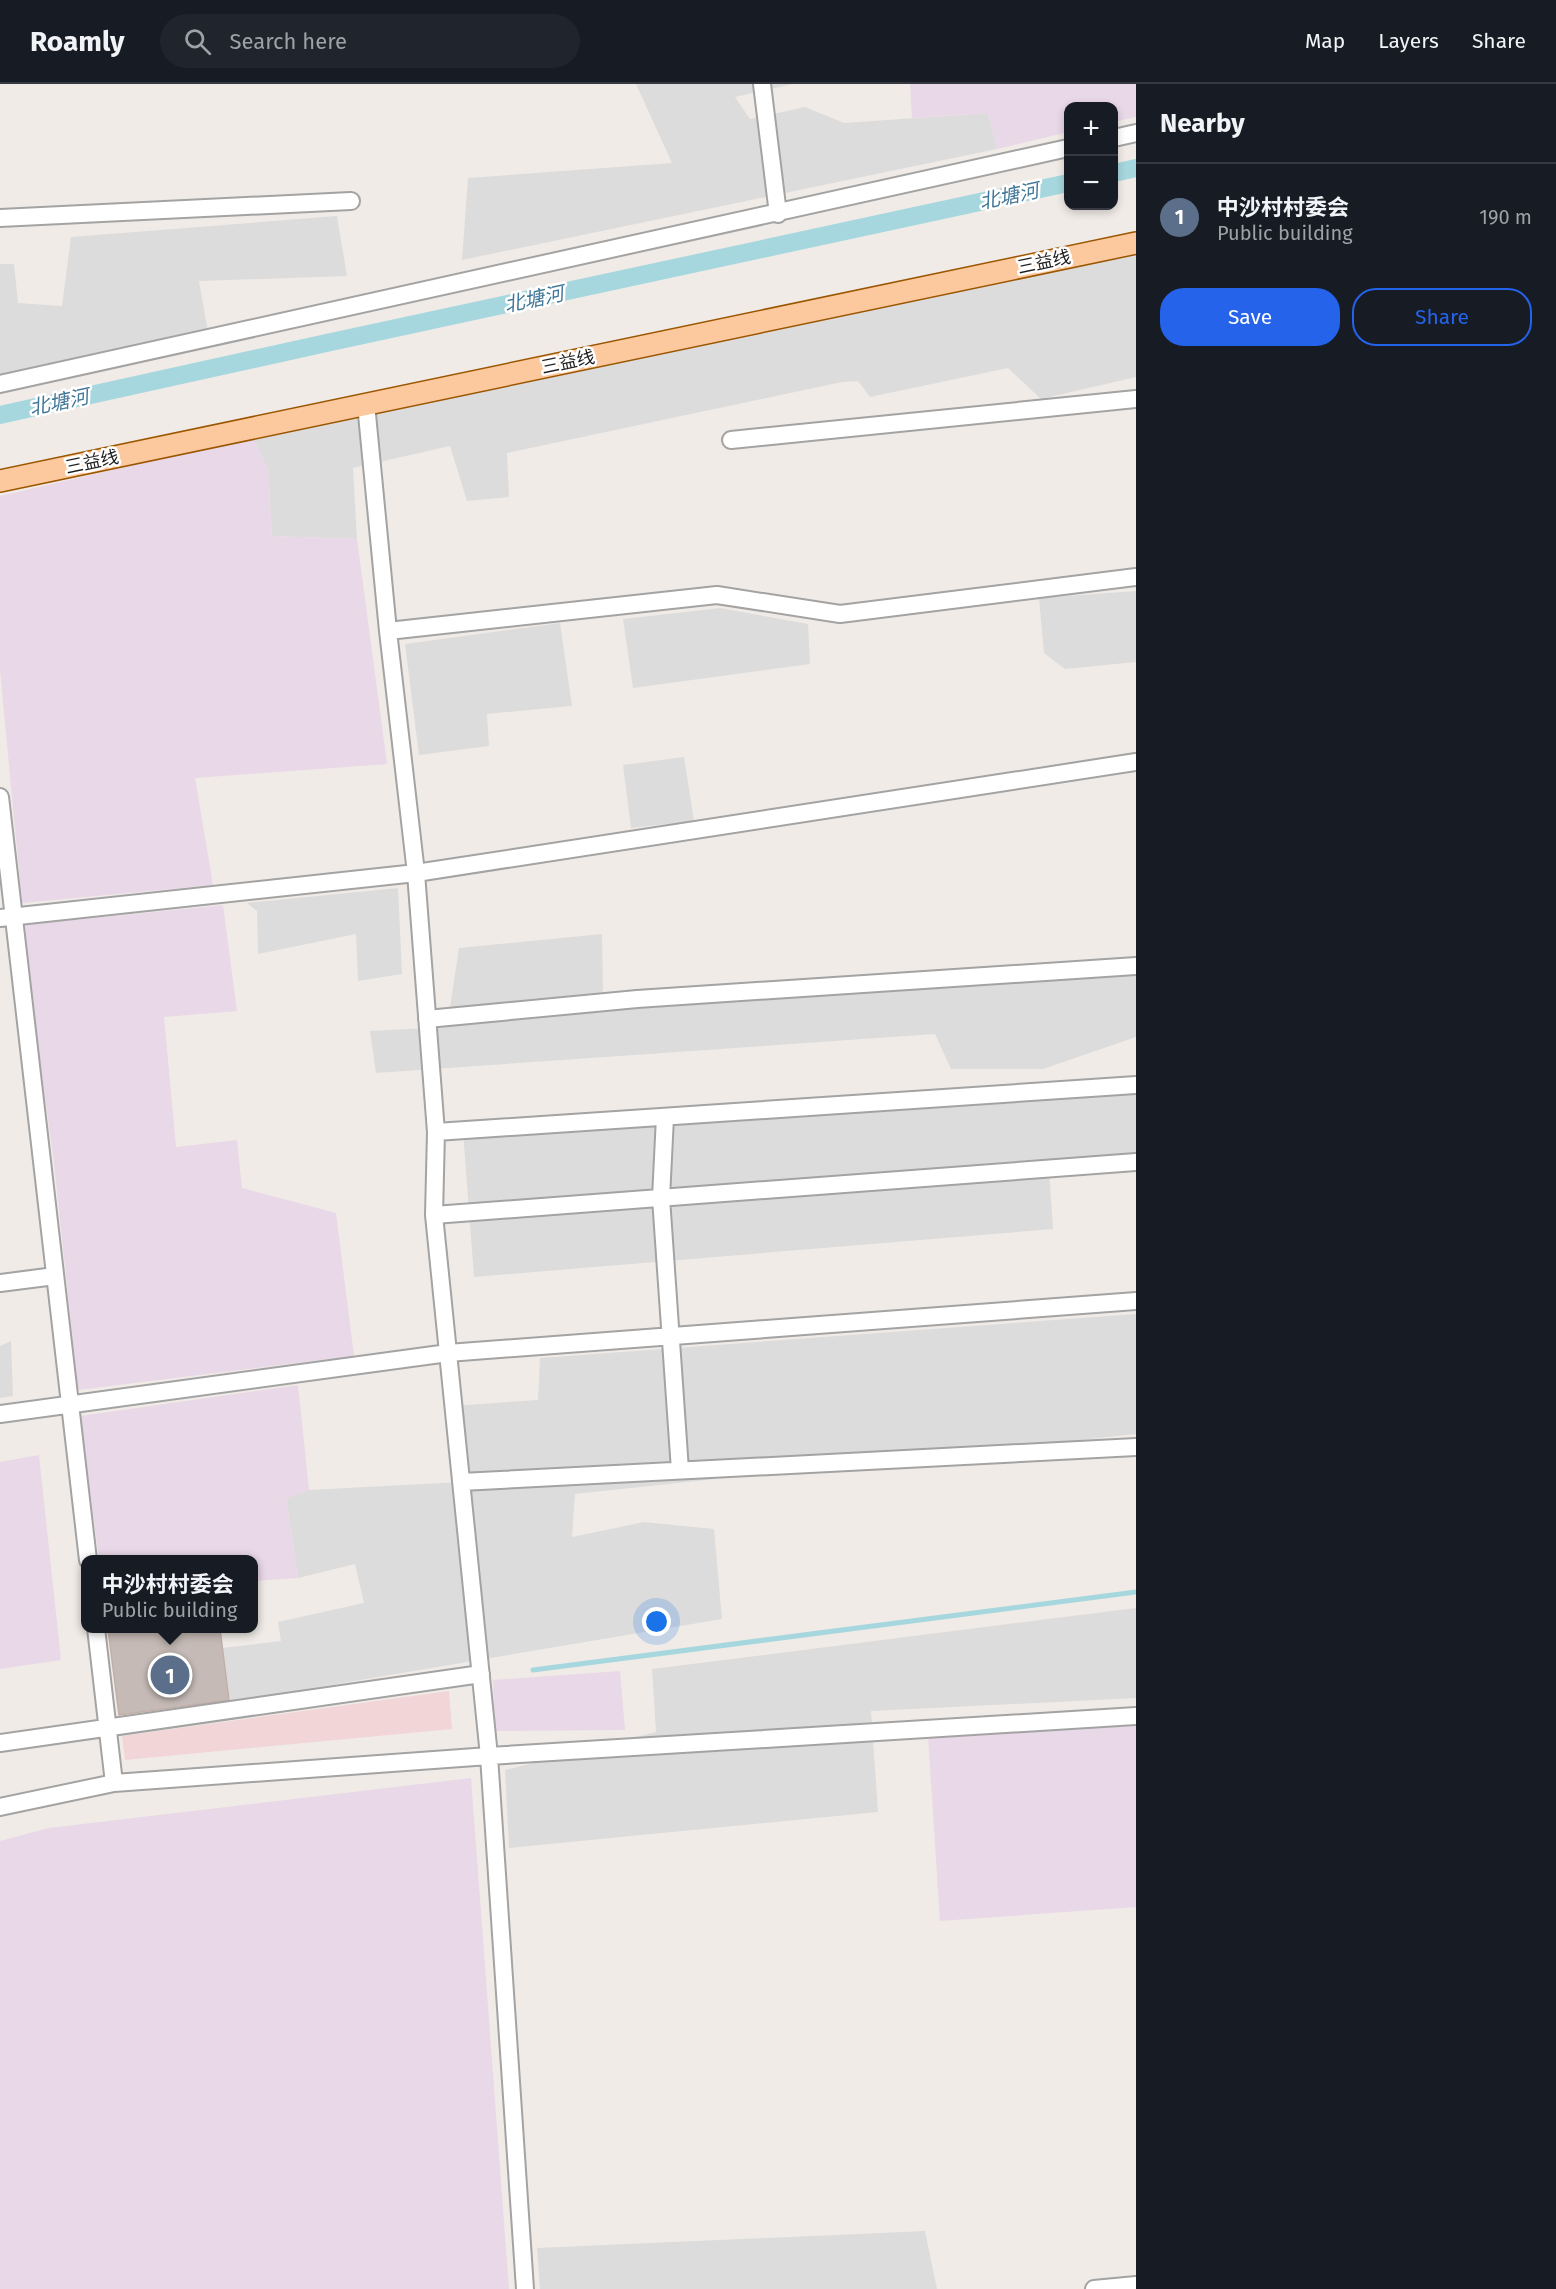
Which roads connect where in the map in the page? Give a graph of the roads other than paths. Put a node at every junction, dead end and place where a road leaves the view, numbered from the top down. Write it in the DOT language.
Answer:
graph roads {
  1 [pos="762,84"];
  2 [pos="1136,133"];
  3 [pos="1118,137"];
  4 [pos="1064,149"];
  5 [pos="351,201"];
  6 [pos="778,214"];
  7 [pos="0,218"];
  8 [pos="1136,243"];
  9 [pos="0,384"];
  10 [pos="1136,399"];
  11 [pos="366,404"];
  12 [pos="731,440"];
  13 [pos="0,481"];
  14 [pos="1136,577"];
  15 [pos="388,631"];
  16 [pos="1136,762"];
  17 [pos="0,797"];
  18 [pos="416,873"];
  19 [pos="7,917"];
  20 [pos="1136,966"];
  21 [pos="427,1019"];
  22 [pos="1136,1085"];
  23 [pos="665,1117"];
  24 [pos="436,1132"];
  25 [pos="1136,1162"];
  26 [pos="661,1198"];
  27 [pos="434,1215"];
  28 [pos="55,1276"];
  29 [pos="0,1283"];
  30 [pos="1136,1301"];
  31 [pos="670,1336"];
  32 [pos="448,1353"];
  33 [pos="70,1404"];
  34 [pos="0,1414"];
  35 [pos="1136,1447"];
  36 [pos="680,1470"];
  37 [pos="461,1482"];
  38 [pos="87,1555"];
  39 [pos="96,1633"];
  40 [pos="481,1674"];
  41 [pos="1136,1716"];
  42 [pos="107,1727"];
  43 [pos="0,1743"];
  44 [pos="489,1756"];
  45 [pos="114,1783"];
  46 [pos="0,1807"];
  47 [pos="1136,2284"];
  48 [pos="525,2289"];
  49 [pos="1094,2289"];
  1 -- 6 [label="street"];
  2 -- 3 [label="street"];
  4 -- 6 [label="street"];
  5 -- 7 [label="street"];
  6 -- 9 [label="street"];
  8 -- 11 [label="main road, 三益线"];
  10 -- 12 [label="street"];
  11 -- 13 [label="main road, 三益线"];
  11 -- 15 [label="street"];
  14 -- 15 [label="street"];
  15 -- 18 [label="street"];
  16 -- 18 [label="street"];
  17 -- 19 [label="street"];
  18 -- 19 [label="street"];
  18 -- 21 [label="street"];
  19 -- 28 [label="street"];
  20 -- 21 [label="street"];
  21 -- 24 [label="street"];
  22 -- 23 [label="street"];
  23 -- 24 [label="street"];
  23 -- 26 [label="street"];
  24 -- 27 [label="street"];
  25 -- 26 [label="street"];
  26 -- 27 [label="street"];
  26 -- 31 [label="street"];
  27 -- 32 [label="street"];
  28 -- 29 [label="street"];
  28 -- 33 [label="street"];
  30 -- 31 [label="street"];
  31 -- 32 [label="street"];
  31 -- 36 [label="street"];
  32 -- 33 [label="street"];
  32 -- 37 [label="street"];
  33 -- 34 [label="street"];
  33 -- 38 [label="street"];
  35 -- 36 [label="street"];
  36 -- 37 [label="street"];
  37 -- 40 [label="street"];
  39 -- 42 [label="street"];
  40 -- 42 [label="street"];
  40 -- 44 [label="street"];
  41 -- 44 [label="street"];
  42 -- 43 [label="street"];
  42 -- 45 [label="street"];
  44 -- 45 [label="street"];
  44 -- 48 [label="street"];
  45 -- 46 [label="street"];
  47 -- 49 [label="street"];
}
